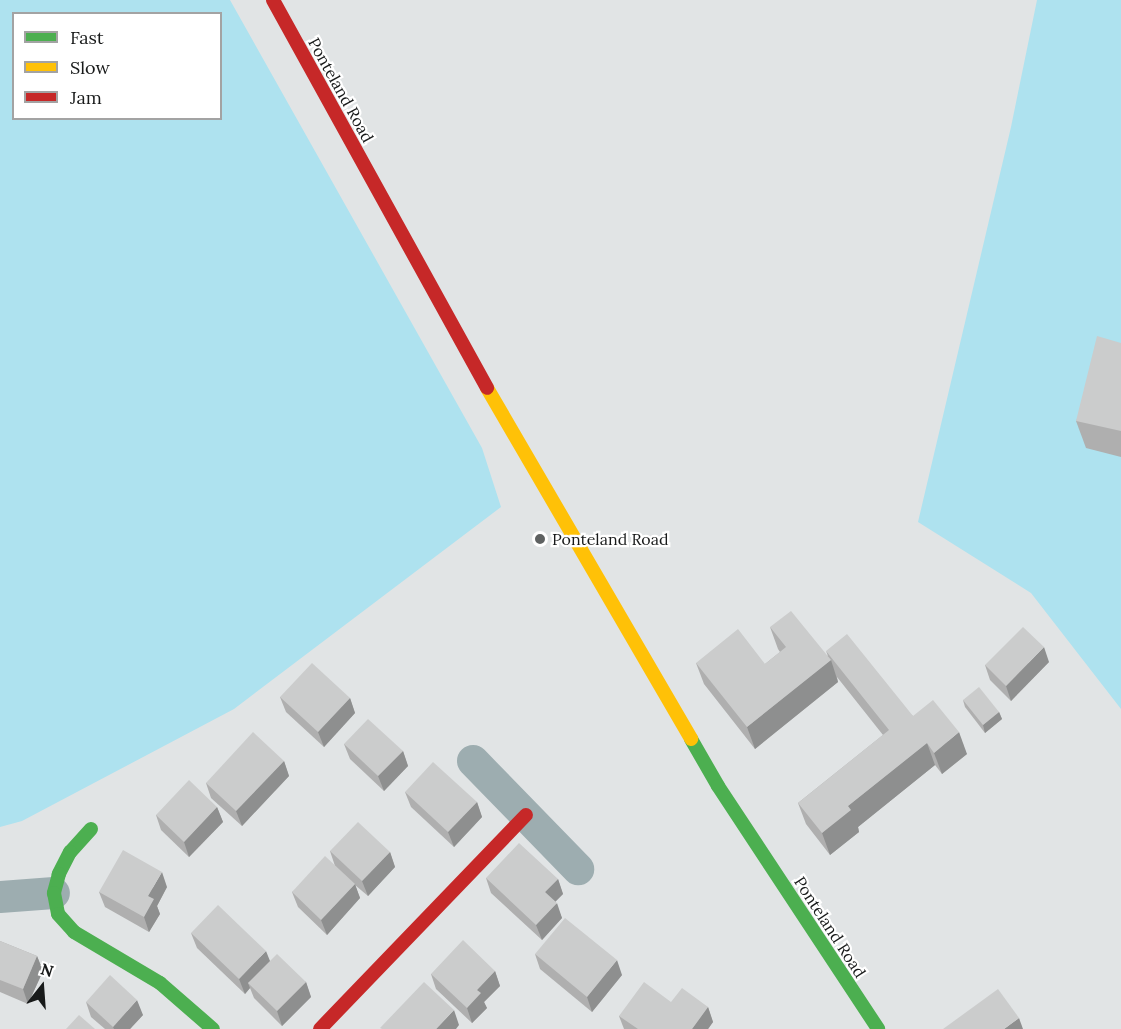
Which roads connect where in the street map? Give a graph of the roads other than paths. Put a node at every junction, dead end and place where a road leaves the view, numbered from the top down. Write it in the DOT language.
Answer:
graph roads {
  1 [pos="273,0"];
  2 [pos="473,761"];
  3 [pos="526,815"];
  4 [pos="91,829"];
  5 [pos="578,869"];
  6 [pos="54,893"];
  7 [pos="0,897"];
  8 [pos="213,1029"];
  9 [pos="320,1029"];
  10 [pos="878,1029"];
  1 -- 10 [label="main road, Ponteland Road"];
  2 -- 3 [label="street"];
  3 -- 5 [label="street"];
  3 -- 9 [label="main road"];
  4 -- 6 [label="main road"];
  6 -- 7 [label="street"];
  6 -- 8 [label="main road"];
}
